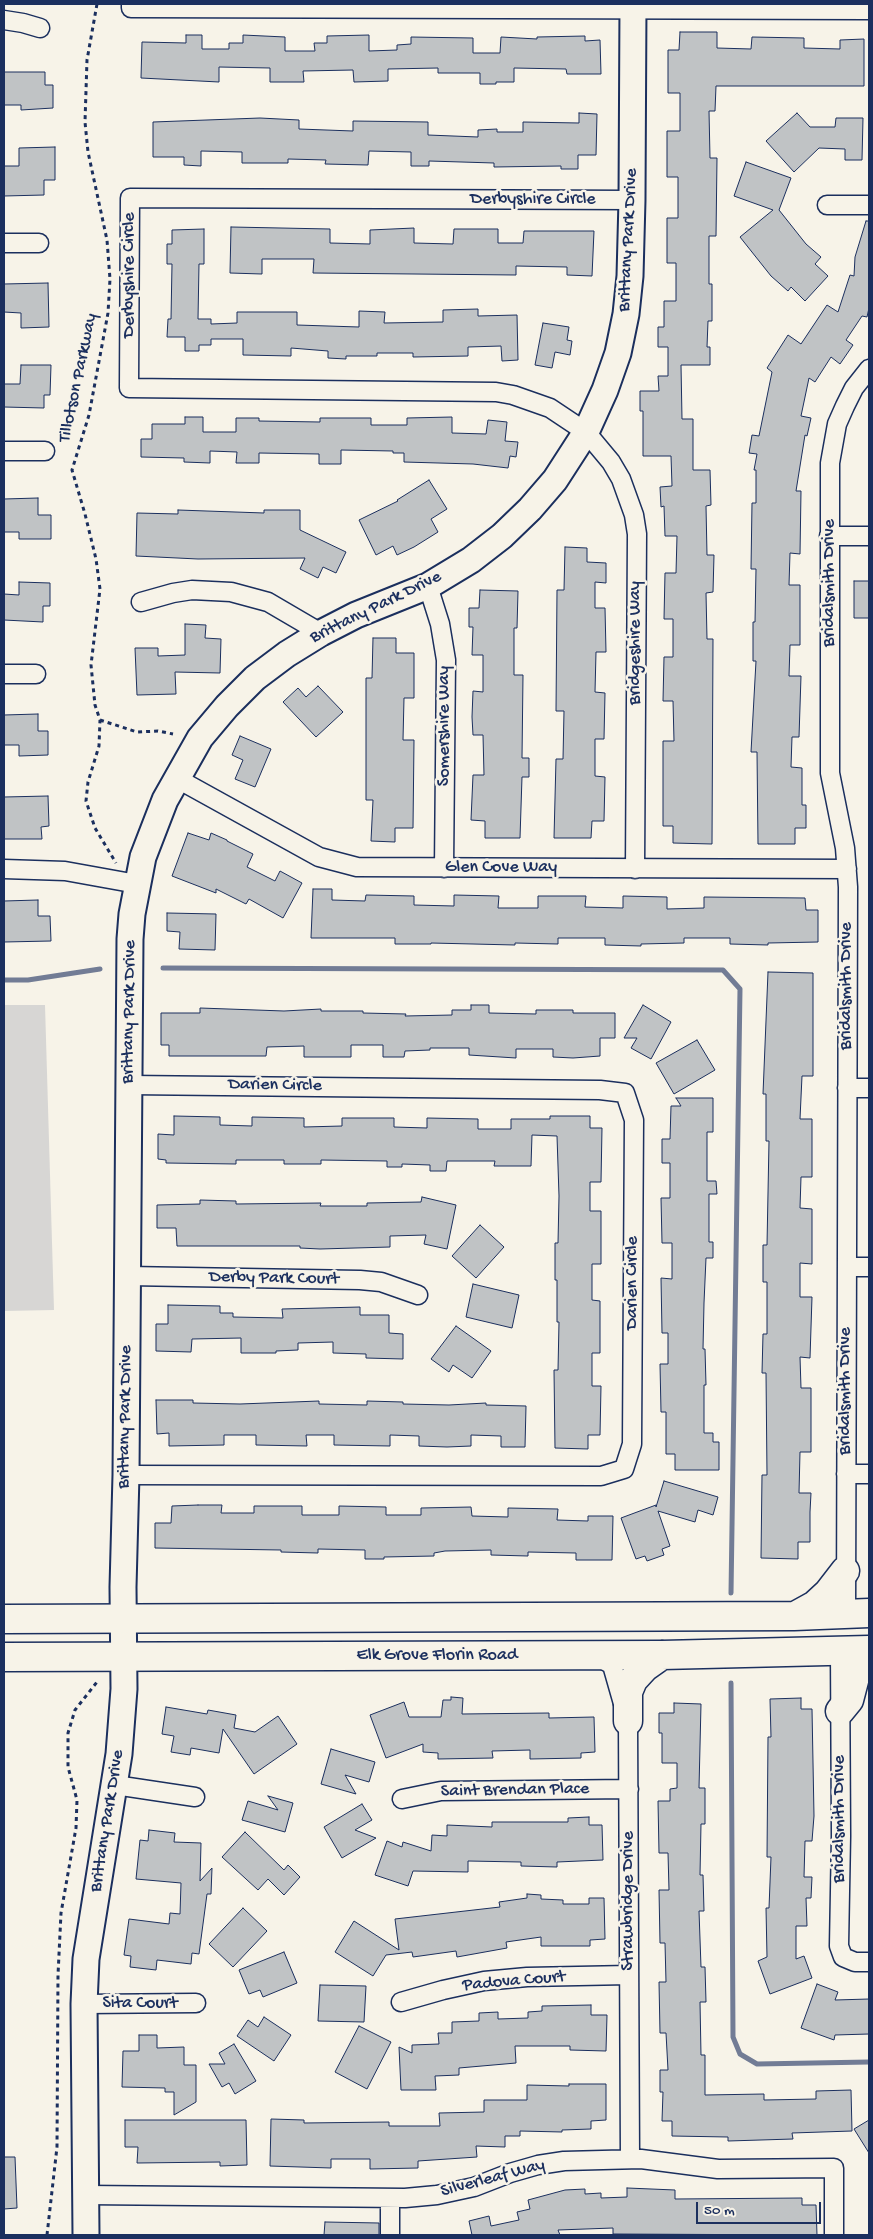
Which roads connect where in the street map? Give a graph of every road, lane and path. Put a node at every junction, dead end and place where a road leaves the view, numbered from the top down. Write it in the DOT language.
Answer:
graph roads {
  1 [pos="97,4"];
  2 [pos="131,4"];
  3 [pos="633,6"];
  4 [pos="869,10"];
  5 [pos="4,20"];
  6 [pos="40,28"];
  7 [pos="632,200"];
  8 [pos="827,205"];
  9 [pos="869,205"];
  10 [pos="4,243"];
  11 [pos="39,244"];
  12 [pos="869,369"];
  13 [pos="586,432"];
  14 [pos="4,452"];
  15 [pos="45,452"];
  16 [pos="829,536"];
  17 [pos="869,536"];
  18 [pos="428,586"];
  19 [pos="141,602"];
  20 [pos="320,633"];
  21 [pos="4,674"];
  22 [pos="36,674"];
  23 [pos="100,720"];
  24 [pos="173,734"];
  25 [pos="176,778"];
  26 [pos="117,865"];
  27 [pos="444,868"];
  28 [pos="4,869"];
  29 [pos="635,869"];
  30 [pos="847,869"];
  31 [pos="137,884"];
  32 [pos="129,1085"];
  33 [pos="847,1088"];
  34 [pos="869,1088"];
  35 [pos="847,1267"];
  36 [pos="869,1267"];
  37 [pos="128,1276"];
  38 [pos="418,1295"];
  39 [pos="846,1474"];
  40 [pos="869,1474"];
  41 [pos="126,1475"];
  42 [pos="845,1571"];
  43 [pos="858,1613"];
  44 [pos="794,1616"];
  45 [pos="123,1618"];
  46 [pos="4,1619"];
  47 [pos="869,1633"];
  48 [pos="869,1650"];
  49 [pos="840,1652"];
  50 [pos="768,1654"];
  51 [pos="595,1655"];
  52 [pos="662,1655"];
  53 [pos="124,1656"];
  54 [pos="4,1657"];
  55 [pos="869,1660"];
  56 [pos="96,1682"];
  57 [pos="840,1711"];
  58 [pos="628,1721"];
  59 [pos="115,1785"];
  60 [pos="629,1789"];
  61 [pos="195,1797"];
  62 [pos="402,1799"];
  63 [pos="869,1962"];
  64 [pos="629,1975"];
  65 [pos="401,2002"];
  66 [pos="196,2003"];
  67 [pos="84,2004"];
  68 [pos="630,2159"];
  69 [pos="86,2195"];
  70 [pos="390,2198"];
  71 [pos="47,2235"];
  72 [pos="86,2235"];
  73 [pos="390,2235"];
  74 [pos="834,2235"];
  1 -- 23 [label="path, Tillotson Parkway"];
  2 -- 3 [label="street"];
  3 -- 4 [label="street"];
  3 -- 7 [label="street, Brittany Park Drive"];
  5 -- 6 [label="street"];
  7 -- 13 [label="street, Brittany Park Drive"];
  7 -- 13 [label="street, Derbyshire Circle"];
  8 -- 9 [label="street"];
  10 -- 11 [label="street"];
  12 -- 16 [label="street, Bridalsmith Drive"];
  13 -- 18 [label="street, Brittany Park Drive"];
  13 -- 29 [label="street, Bridgeshire Way"];
  14 -- 15 [label="street"];
  16 -- 17 [label="street"];
  16 -- 30 [label="street, Bridalsmith Drive"];
  18 -- 20 [label="street, Brittany Park Drive"];
  18 -- 27 [label="street, Somershire Way"];
  19 -- 20 [label="street"];
  20 -- 25 [label="street, Brittany Park Drive"];
  21 -- 22 [label="street"];
  23 -- 24 [label="path"];
  23 -- 26 [label="path, Tillotson Parkway"];
  25 -- 27 [label="street, Glen Cove Way"];
  25 -- 31 [label="street, Brittany Park Drive"];
  27 -- 29 [label="street, Glen Cove Way"];
  28 -- 31 [label="street"];
  29 -- 30 [label="street, Glen Cove Way"];
  30 -- 33 [label="street, Bridalsmith Drive"];
  31 -- 32 [label="street, Brittany Park Drive"];
  32 -- 37 [label="street, Brittany Park Drive"];
  32 -- 41 [label="street, Darien Circle"];
  33 -- 34 [label="street"];
  33 -- 35 [label="street, Bridalsmith Drive"];
  35 -- 36 [label="street"];
  35 -- 39 [label="street, Bridalsmith Drive"];
  37 -- 38 [label="street, Derby Park Court"];
  37 -- 41 [label="street, Brittany Park Drive"];
  39 -- 40 [label="street"];
  39 -- 42 [label="street, Bridalsmith Drive"];
  41 -- 45 [label="street, Brittany Park Drive"];
  42 -- 43 [label="street, Bridalsmith Drive"];
  42 -- 44 [label="main road"];
  43 -- 44 [label="main road"];
  43 -- 50 [label="main road"];
  44 -- 45 [label="main road"];
  45 -- 46 [label="main road"];
  45 -- 53 [label="street, Brittany Park Drive"];
  47 -- 49 [label="main road"];
  48 -- 49 [label="main road, Elk Grove Florin Road"];
  49 -- 50 [label="main road, Elk Grove Florin Road"];
  49 -- 57 [label="street, Bridalsmith Drive"];
  50 -- 52 [label="main road, Elk Grove Florin Road"];
  51 -- 52 [label="main road, Elk Grove Florin Road"];
  51 -- 53 [label="main road, Elk Grove Florin Road"];
  51 -- 58 [label="street, Strawbridge Drive"];
  52 -- 58 [label="main road"];
  53 -- 54 [label="main road, Elk Grove Florin Road"];
  53 -- 59 [label="street, Brittany Park Drive"];
  55 -- 57 [label="main road"];
  56 -- 71 [label="path"];
  57 -- 63 [label="street, Bridalsmith Drive"];
  58 -- 60 [label="street, Strawbridge Drive"];
  59 -- 61 [label="street"];
  59 -- 67 [label="street, Brittany Park Drive"];
  60 -- 62 [label="street, Saint Brendan Place"];
  60 -- 64 [label="street, Strawbridge Drive"];
  64 -- 65 [label="street, Padova Court"];
  64 -- 68 [label="street, Strawbridge Drive"];
  66 -- 67 [label="street, Sita Court"];
  67 -- 69 [label="street, Brittany Park Drive"];
  68 -- 70 [label="street, Silverleaf Way"];
  68 -- 74 [label="street, Silverleaf Way"];
  69 -- 70 [label="street, Silverleaf Way"];
  69 -- 72 [label="street, Brittany Park Drive"];
  70 -- 73 [label="street"];
}
